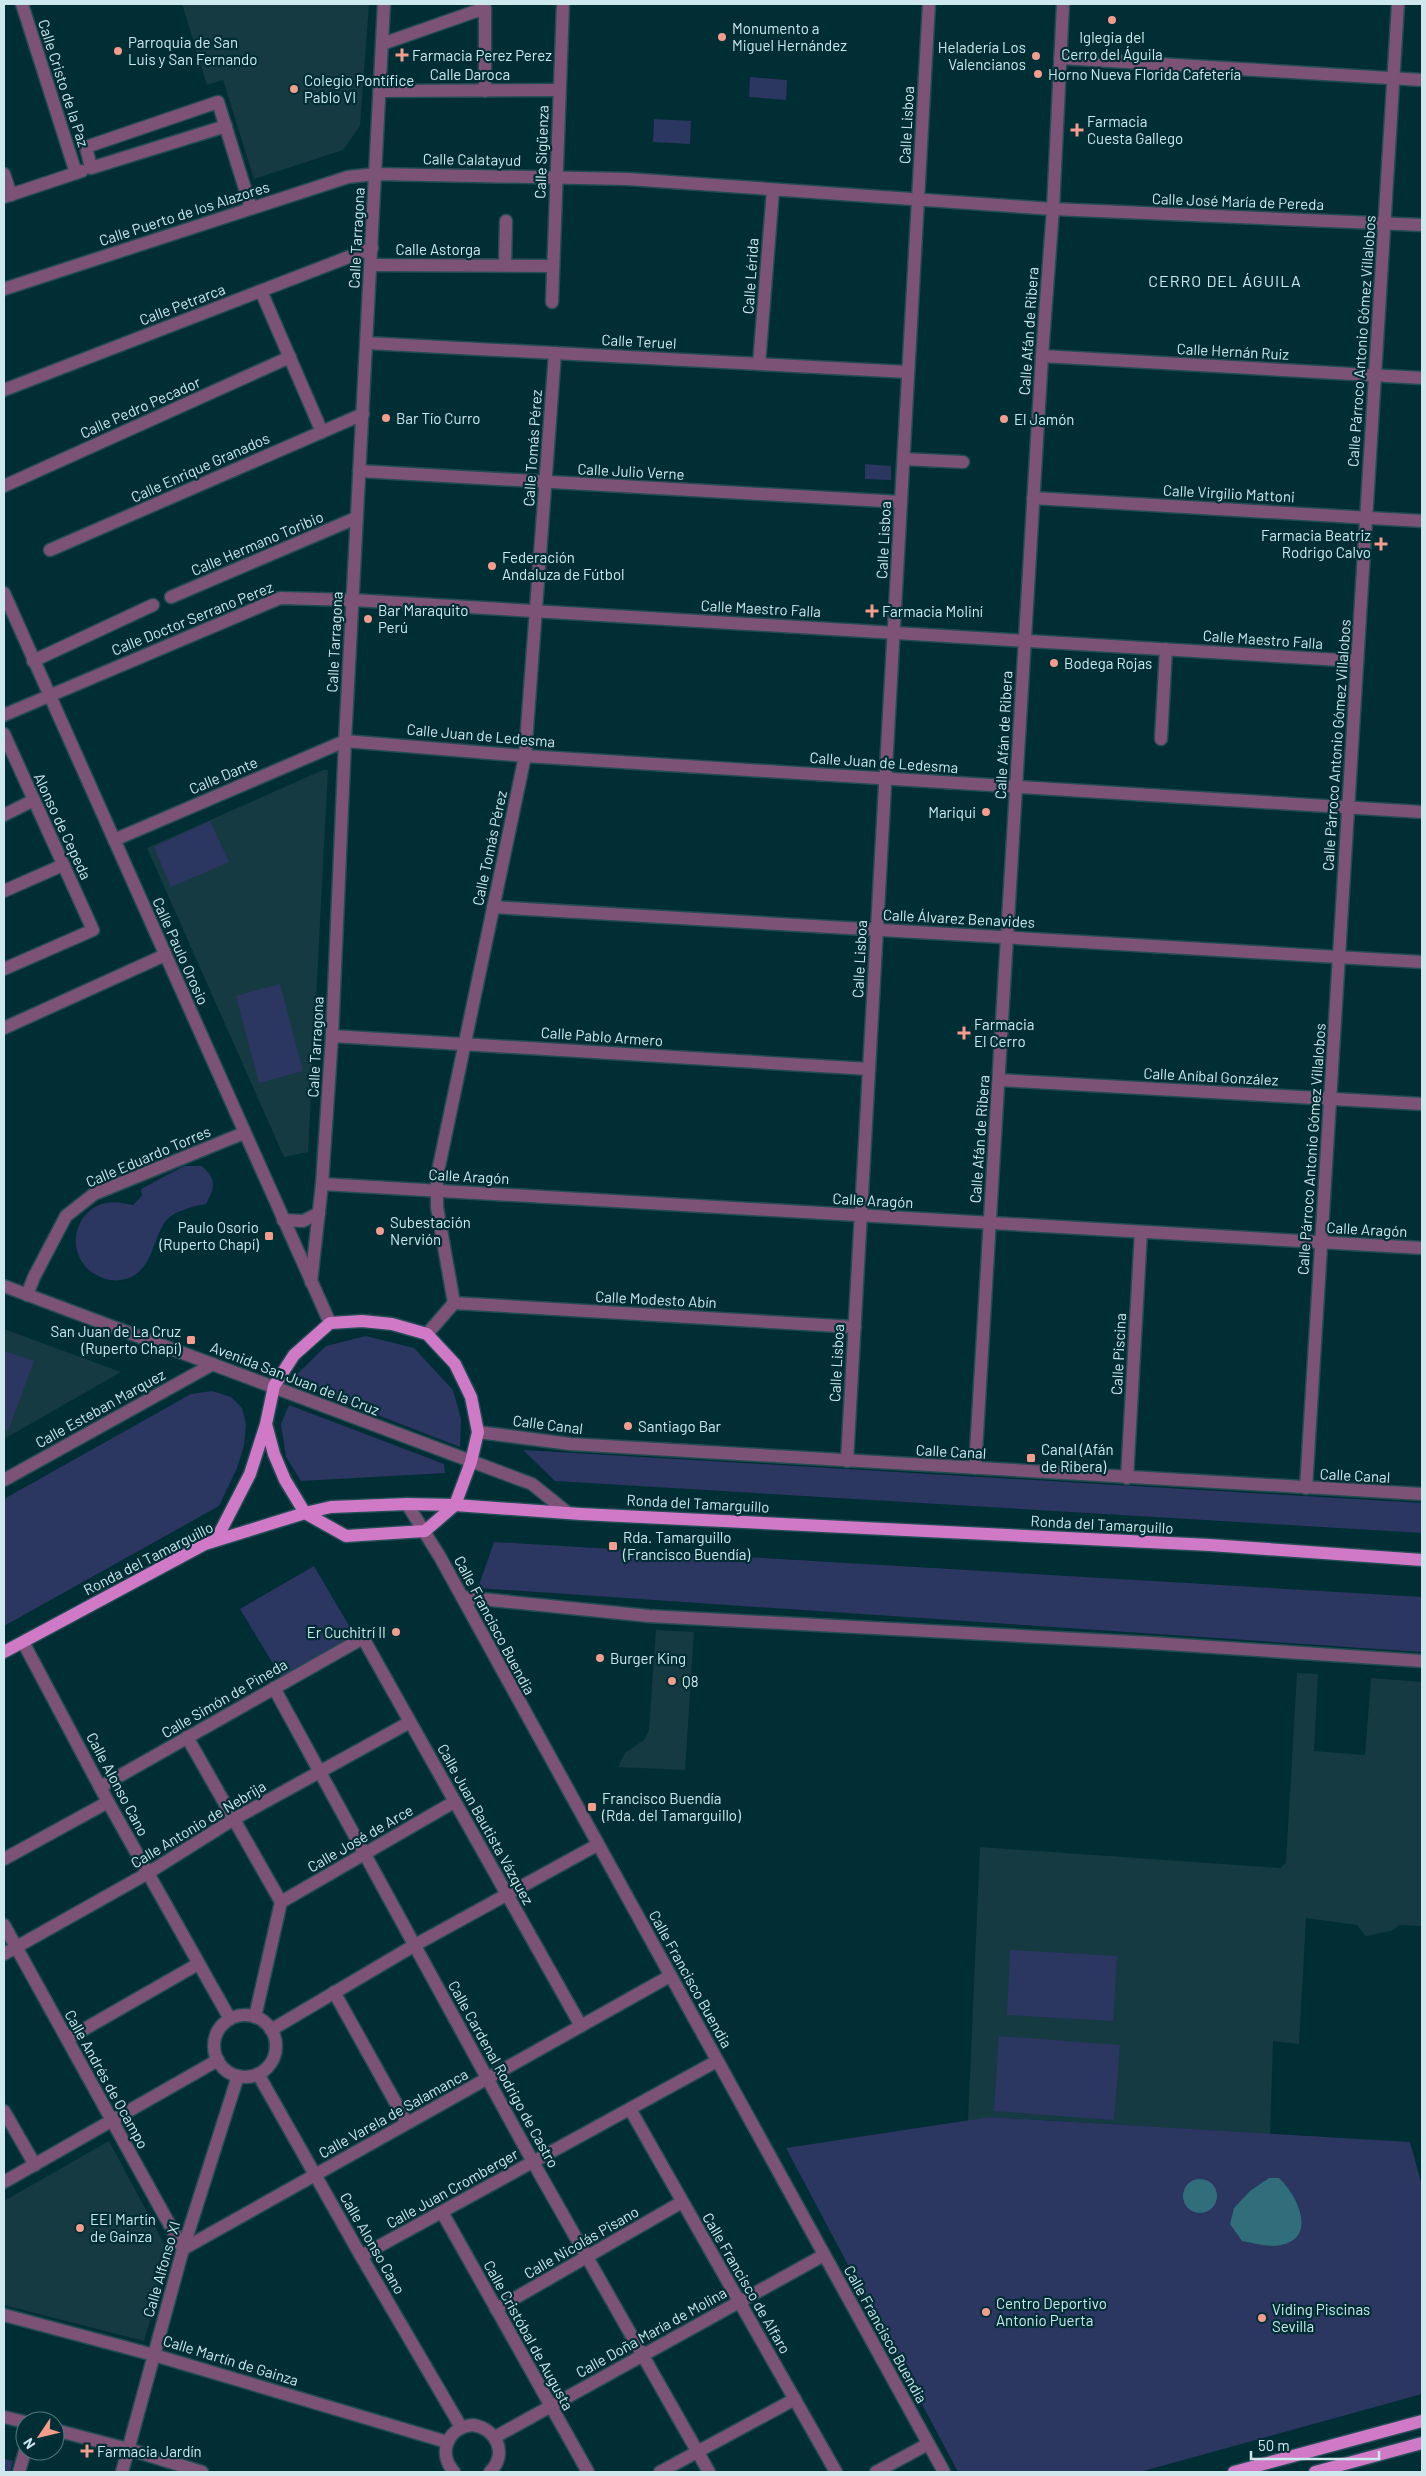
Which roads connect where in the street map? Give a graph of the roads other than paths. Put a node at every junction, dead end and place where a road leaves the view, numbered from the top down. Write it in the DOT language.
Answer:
graph roads {
  1 [pos="22,4"];
  2 [pos="384,4"];
  3 [pos="563,4"];
  4 [pos="929,4"];
  5 [pos="1063,4"];
  6 [pos="1398,4"];
  7 [pos="382,44"];
  8 [pos="1060,58"];
  9 [pos="1393,78"];
  10 [pos="1422,80"];
  11 [pos="560,90"];
  12 [pos="380,91"];
  13 [pos="485,91"];
  14 [pos="226,126"];
  15 [pos="91,168"];
  16 [pos="76,173"];
  17 [pos="4,174"];
  18 [pos="376,174"];
  19 [pos="556,177"];
  20 [pos="773,190"];
  21 [pos="7,196"];
  22 [pos="918,200"];
  23 [pos="251,208"];
  24 [pos="1053,209"];
  25 [pos="506,221"];
  26 [pos="1384,223"];
  27 [pos="1422,225"];
  28 [pos="372,248"];
  29 [pos="371,265"];
  30 [pos="505,265"];
  31 [pos="553,266"];
  32 [pos="4,289"];
  33 [pos="261,291"];
  34 [pos="552,302"];
  35 [pos="367,343"];
  36 [pos="555,353"];
  37 [pos="1042,356"];
  38 [pos="290,357"];
  39 [pos="760,364"];
  40 [pos="908,372"];
  41 [pos="1375,375"];
  42 [pos="1422,378"];
  43 [pos="4,390"];
  44 [pos="362,414"];
  45 [pos="322,432"];
  46 [pos="904,459"];
  47 [pos="963,462"];
  48 [pos="359,471"];
  49 [pos="546,482"];
  50 [pos="4,486"];
  51 [pos="1033,498"];
  52 [pos="901,502"];
  53 [pos="356,518"];
  54 [pos="1366,518"];
  55 [pos="1422,521"];
  56 [pos="50,550"];
  57 [pos="4,593"];
  58 [pos="171,597"];
  59 [pos="353,600"];
  60 [pos="153,606"];
  61 [pos="536,611"];
  62 [pos="894,632"];
  63 [pos="1025,641"];
  64 [pos="1166,649"];
  65 [pos="33,661"];
  66 [pos="1357,661"];
  67 [pos="48,695"];
  68 [pos="4,716"];
  69 [pos="4,734"];
  70 [pos="1161,739"];
  71 [pos="345,741"];
  72 [pos="524,756"];
  73 [pos="886,778"];
  74 [pos="1016,787"];
  75 [pos="34,800"];
  76 [pos="1348,808"];
  77 [pos="1422,812"];
  78 [pos="4,814"];
  79 [pos="114,840"];
  80 [pos="63,865"];
  81 [pos="4,891"];
  82 [pos="493,907"];
  83 [pos="877,930"];
  84 [pos="1007,937"];
  85 [pos="165,955"];
  86 [pos="1339,957"];
  87 [pos="1422,962"];
  88 [pos="4,969"];
  89 [pos="4,1028"];
  90 [pos="332,1036"];
  91 [pos="464,1044"];
  92 [pos="869,1069"];
  93 [pos="998,1080"];
  94 [pos="1330,1099"];
  95 [pos="1422,1104"];
  96 [pos="244,1133"];
  97 [pos="322,1184"];
  98 [pos="436,1191"];
  99 [pos="319,1213"];
  100 [pos="861,1215"];
  101 [pos="283,1220"];
  102 [pos="990,1223"];
  103 [pos="1141,1232"];
  104 [pos="1321,1242"];
  105 [pos="1422,1248"];
  106 [pos="311,1282"];
  107 [pos="4,1286"];
  108 [pos="27,1295"];
  109 [pos="454,1303"];
  110 [pos="330,1323"];
  111 [pos="855,1326"];
  112 [pos="427,1334"];
  113 [pos="213,1364"];
  114 [pos="274,1386"];
  115 [pos="266,1424"];
  116 [pos="478,1432"];
  117 [pos="847,1461"];
  118 [pos="471,1462"];
  119 [pos="975,1468"];
  120 [pos="1127,1478"];
  121 [pos="4,1480"];
  122 [pos="1306,1488"];
  123 [pos="1422,1494"];
  124 [pos="407,1504"];
  125 [pos="455,1505"];
  126 [pos="305,1513"];
  127 [pos="568,1513"];
  128 [pos="425,1531"];
  129 [pos="216,1540"];
  130 [pos="1422,1560"];
  131 [pos="462,1597"];
  132 [pos="363,1638"];
  133 [pos="23,1642"];
  134 [pos="4,1652"];
  135 [pos="1422,1661"];
  136 [pos="274,1688"];
  137 [pos="410,1722"];
  138 [pos="187,1738"];
  139 [pos="319,1773"];
  140 [pos="100,1787"];
  141 [pos="108,1802"];
  142 [pos="454,1802"];
  143 [pos="234,1819"];
  144 [pos="597,1845"];
  145 [pos="363,1855"];
  146 [pos="4,1859"];
  147 [pos="148,1873"];
  148 [pos="508,1896"];
  149 [pos="281,1902"];
  150 [pos="4,1925"];
  151 [pos="16,1946"];
  152 [pos="416,1946"];
  153 [pos="4,1954"];
  154 [pos="198,1964"];
  155 [pos="670,1976"];
  156 [pos="334,1992"];
  157 [pos="255,2017"];
  158 [pos="230,2019"];
  159 [pos="581,2026"];
  160 [pos="271,2030"];
  161 [pos="67,2039"];
  162 [pos="218,2060"];
  163 [pos="717,2061"];
  164 [pos="258,2074"];
  165 [pos="238,2076"];
  166 [pos="487,2079"];
  167 [pos="630,2109"];
  168 [pos="4,2111"];
  169 [pos="111,2121"];
  170 [pos="407,2123"];
  171 [pos="533,2162"];
  172 [pos="34,2165"];
  173 [pos="316,2174"];
  174 [pos="4,2182"];
  175 [pos="682,2202"];
  176 [pos="442,2212"];
  177 [pos="183,2248"];
  178 [pos="824,2254"];
  179 [pos="361,2256"];
  180 [pos="587,2257"];
  181 [pos="739,2301"];
  182 [pos="496,2309"];
  183 [pos="4,2315"];
  184 [pos="154,2354"];
  185 [pos="643,2355"];
  186 [pos="794,2399"];
  187 [pos="551,2407"];
  188 [pos="1422,2421"];
  189 [pos="461,2427"];
  190 [pos="65,2433"];
  191 [pos="495,2438"];
  192 [pos="447,2442"];
  193 [pos="1422,2443"];
  194 [pos="928,2444"];
  195 [pos="128,2449"];
  196 [pos="698,2452"];
  197 [pos="122,2472"];
  198 [pos="202,2472"];
  199 [pos="454,2472"];
  200 [pos="490,2472"];
  201 [pos="588,2472"];
  202 [pos="660,2472"];
  203 [pos="709,2472"];
  204 [pos="836,2472"];
  205 [pos="876,2472"];
  206 [pos="944,2472"];
  207 [pos="1234,2472"];
  208 [pos="1315,2472"];
  1 -- 16 [label="street, Calle Cristo de la Paz"];
  2 -- 7 [label="street, Calle Tarragona"];
  3 -- 11 [label="street, Calle Sigüenza"];
  4 -- 22 [label="street, Calle Lisboa"];
  5 -- 8 [label="street, Calle Afán de Ribera"];
  6 -- 9 [label="street, Calle Párroco Antonio Gómez Villalobos"];
  7 -- 12 [label="street, Calle Tarragona"];
  7 -- 13 [label="street"];
  8 -- 9 [label="street"];
  8 -- 24 [label="street, Calle Afán de Ribera"];
  9 -- 10 [label="street"];
  9 -- 26 [label="street, Calle Párroco Antonio Gómez Villalobos"];
  11 -- 13 [label="street, Calle Daroca"];
  11 -- 19 [label="street, Calle Sigüenza"];
  12 -- 13 [label="street, Calle Daroca"];
  12 -- 18 [label="street, Calle Tarragona"];
  14 -- 15 [label="street"];
  14 -- 15 [label="street"];
  14 -- 23 [label="street"];
  15 -- 16 [label="street"];
  16 -- 21 [label="street"];
  17 -- 21 [label="street"];
  18 -- 19 [label="street, Calle Calatayud"];
  18 -- 23 [label="street, Calle Puerto de los Alazores"];
  18 -- 28 [label="street, Calle Tarragona"];
  19 -- 20 [label="street, Calle Calatayud"];
  19 -- 31 [label="street, Calle Sigüenza"];
  20 -- 22 [label="street, Calle José María de Pereda"];
  20 -- 39 [label="street, Calle Lérida"];
  22 -- 24 [label="street, Calle José María de Pereda"];
  22 -- 40 [label="street, Calle Lisboa"];
  23 -- 32 [label="street, Calle Puerto de los Alazores"];
  24 -- 26 [label="street, Calle José María de Pereda"];
  24 -- 37 [label="street, Calle Afán de Ribera"];
  25 -- 30 [label="street"];
  26 -- 27 [label="street, Calle José María de Pereda"];
  26 -- 41 [label="street, Calle Párroco Antonio Gómez Villalobos"];
  28 -- 29 [label="street, Calle Tarragona"];
  28 -- 33 [label="street, Calle Petrarca"];
  29 -- 30 [label="street, Calle Astorga"];
  29 -- 35 [label="street, Calle Tarragona"];
  30 -- 31 [label="street, Calle Astorga"];
  31 -- 34 [label="street, Calle Sigüenza"];
  33 -- 38 [label="street"];
  33 -- 43 [label="street, Calle Petrarca"];
  35 -- 36 [label="street, Calle Teruel"];
  35 -- 44 [label="street, Calle Tarragona"];
  36 -- 39 [label="street, Calle Teruel"];
  36 -- 49 [label="street, Calle Tomás Pérez"];
  37 -- 41 [label="street, Calle Hernán Ruiz"];
  37 -- 51 [label="street, Calle Afán de Ribera"];
  38 -- 45 [label="street"];
  38 -- 50 [label="street, Calle Pedro Pecador"];
  39 -- 40 [label="street, Calle Teruel"];
  40 -- 46 [label="street, Calle Lisboa"];
  41 -- 42 [label="street, Calle Hernán Ruiz"];
  41 -- 54 [label="street, Calle Párroco Antonio Gómez Villalobos"];
  44 -- 45 [label="street, Calle Enrique Granados"];
  44 -- 48 [label="street, Calle Tarragona"];
  45 -- 56 [label="street, Calle Enrique Granados"];
  46 -- 47 [label="street"];
  46 -- 52 [label="street, Calle Lisboa"];
  48 -- 49 [label="street, Calle Julio Verne"];
  48 -- 53 [label="street, Calle Tarragona"];
  49 -- 52 [label="street, Calle Julio Verne"];
  49 -- 61 [label="street, Calle Tomás Pérez"];
  51 -- 54 [label="street, Calle Virgilio Mattoni"];
  51 -- 63 [label="street, Calle Afán de Ribera"];
  52 -- 62 [label="street, Calle Lisboa"];
  53 -- 58 [label="street, Calle Hermano Toribio"];
  53 -- 59 [label="street, Calle Tarragona"];
  54 -- 55 [label="street, Calle Virgilio Mattoni"];
  54 -- 66 [label="street, Calle Párroco Antonio Gómez Villalobos"];
  57 -- 65 [label="street, Calle Paulo Orosio"];
  59 -- 61 [label="street, Calle Maestro Falla"];
  59 -- 67 [label="street, Calle Doctor Serrano Perez"];
  59 -- 71 [label="street, Calle Tarragona"];
  60 -- 65 [label="street"];
  61 -- 62 [label="street, Calle Maestro Falla"];
  61 -- 72 [label="street, Calle Tomás Pérez"];
  62 -- 63 [label="street, Calle Maestro Falla"];
  62 -- 73 [label="street, Calle Lisboa"];
  63 -- 64 [label="street, Calle Maestro Falla"];
  63 -- 74 [label="street, Calle Afán de Ribera"];
  64 -- 66 [label="street, Calle Maestro Falla"];
  64 -- 70 [label="street"];
  65 -- 67 [label="street, Calle Paulo Orosio"];
  66 -- 76 [label="street, Calle Párroco Antonio Gómez Villalobos"];
  67 -- 68 [label="street, Calle Doctor Serrano Perez"];
  67 -- 79 [label="street, Calle Paulo Orosio"];
  69 -- 75 [label="street, Alonso de Cepeda"];
  71 -- 72 [label="street, Calle Juan de Ledesma"];
  71 -- 79 [label="street, Calle Dante"];
  71 -- 90 [label="street, Calle Tarragona"];
  72 -- 73 [label="street, Calle Juan de Ledesma"];
  72 -- 82 [label="street, Calle Tomás Pérez"];
  73 -- 74 [label="street, Calle Juan de Ledesma"];
  73 -- 83 [label="street, Calle Lisboa"];
  74 -- 76 [label="street, Calle Juan de Ledesma"];
  74 -- 84 [label="street, Calle Afán de Ribera"];
  75 -- 78 [label="street"];
  75 -- 80 [label="street, Alonso de Cepeda"];
  76 -- 77 [label="street, Calle Juan de Ledesma"];
  76 -- 86 [label="street, Calle Párroco Antonio Gómez Villalobos"];
  79 -- 85 [label="street, Calle Paulo Orosio"];
  80 -- 81 [label="street"];
  80 -- 88 [label="street, Alonso de Cepeda"];
  82 -- 83 [label="street, Calle Álvarez Benavides"];
  82 -- 91 [label="street, Calle Tomás Pérez"];
  83 -- 84 [label="street, Calle Álvarez Benavides"];
  83 -- 92 [label="street, Calle Lisboa"];
  84 -- 86 [label="street, Calle Álvarez Benavides"];
  84 -- 93 [label="street, Calle Afán de Ribera"];
  85 -- 89 [label="street"];
  85 -- 96 [label="street, Calle Paulo Orosio"];
  86 -- 87 [label="street, Calle Álvarez Benavides"];
  86 -- 94 [label="street, Calle Párroco Antonio Gómez Villalobos"];
  90 -- 91 [label="street, Calle Pablo Armero"];
  90 -- 97 [label="street, Calle Tarragona"];
  91 -- 92 [label="street, Calle Pablo Armero"];
  91 -- 98 [label="street, Calle Tomás Pérez"];
  92 -- 100 [label="street, Calle Lisboa"];
  93 -- 94 [label="street, Calle Aníbal González"];
  93 -- 102 [label="street, Calle Afán de Ribera"];
  94 -- 95 [label="street, Calle Aníbal González"];
  94 -- 104 [label="street, Calle Párroco Antonio Gómez Villalobos"];
  96 -- 101 [label="street, Calle Paulo Orosio"];
  96 -- 108 [label="street, Calle Eduardo Torres"];
  97 -- 98 [label="street, Calle Aragón"];
  97 -- 99 [label="street, Calle Tarragona"];
  98 -- 100 [label="street, Calle Aragón"];
  98 -- 109 [label="street, Calle Tomás Pérez"];
  99 -- 101 [label="street"];
  99 -- 106 [label="street, Calle Tarragona"];
  100 -- 102 [label="street, Calle Aragón"];
  100 -- 111 [label="street, Calle Lisboa"];
  101 -- 106 [label="street, Calle Paulo Orosio"];
  102 -- 103 [label="street, Calle Aragón"];
  102 -- 119 [label="street, Calle Afán de Ribera"];
  103 -- 104 [label="street, Calle Aragón"];
  103 -- 120 [label="street, Calle Piscina"];
  104 -- 105 [label="street, Calle Aragón"];
  104 -- 122 [label="street, Calle Párroco Antonio Gómez Villalobos"];
  106 -- 110 [label="street, Calle Paulo Orosio"];
  107 -- 108 [label="street, Avenida San Juan de la Cruz"];
  108 -- 113 [label="street, Avenida San Juan de la Cruz"];
  109 -- 111 [label="street, Calle Modesto Abín"];
  109 -- 112 [label="street"];
  110 -- 112 [label="main road"];
  110 -- 114 [label="main road"];
  111 -- 117 [label="street, Calle Lisboa"];
  112 -- 116 [label="main road"];
  113 -- 114 [label="street, Avenida San Juan de la Cruz"];
  113 -- 121 [label="street, Calle Esteban Marquez"];
  114 -- 115 [label="main road"];
  114 -- 118 [label="street, Avenida San Juan de la Cruz"];
  115 -- 126 [label="main road"];
  115 -- 129 [label="main road"];
  116 -- 117 [label="street, Calle Canal"];
  116 -- 118 [label="main road"];
  117 -- 119 [label="street, Calle Canal"];
  118 -- 125 [label="main road"];
  118 -- 127 [label="street, Avenida San Juan de la Cruz"];
  119 -- 120 [label="street, Calle Canal"];
  120 -- 122 [label="street, Calle Canal"];
  122 -- 123 [label="street, Calle Canal"];
  124 -- 125 [label="main road, Ronda del Tamarguillo"];
  124 -- 126 [label="main road, Ronda del Tamarguillo"];
  124 -- 128 [label="street, Calle Francisco Buendia"];
  125 -- 127 [label="main road, Ronda del Tamarguillo"];
  125 -- 128 [label="main road"];
  126 -- 128 [label="main road"];
  126 -- 129 [label="main road, Ronda del Tamarguillo"];
  127 -- 130 [label="main road, Ronda del Tamarguillo"];
  128 -- 131 [label="street, Calle Francisco Buendia"];
  129 -- 133 [label="main road, Ronda del Tamarguillo"];
  131 -- 135 [label="street"];
  131 -- 144 [label="street, Calle Francisco Buendia"];
  132 -- 136 [label="street, Calle Simón de Pineda"];
  132 -- 137 [label="street, Calle Juan Bautista Vázquez"];
  133 -- 134 [label="main road, Ronda del Tamarguillo"];
  133 -- 140 [label="street, Calle Alonso Cano"];
  136 -- 138 [label="street, Calle Simón de Pineda"];
  136 -- 139 [label="street, Calle Cardenal Rodrigo de Castro"];
  137 -- 139 [label="street, Calle Antonio de Nebrija"];
  137 -- 142 [label="street, Calle Juan Bautista Vázquez"];
  138 -- 140 [label="street, Calle Simón de Pineda"];
  138 -- 143 [label="street"];
  139 -- 143 [label="street, Calle Antonio de Nebrija"];
  139 -- 145 [label="street, Calle Cardenal Rodrigo de Castro"];
  140 -- 141 [label="street, Calle Alonso Cano"];
  141 -- 146 [label="street"];
  141 -- 147 [label="street, Calle Alonso Cano"];
  142 -- 145 [label="street, Calle José de Arce"];
  142 -- 148 [label="street, Calle Juan Bautista Vázquez"];
  143 -- 147 [label="street, Calle Antonio de Nebrija"];
  143 -- 149 [label="street"];
  144 -- 148 [label="street"];
  144 -- 155 [label="street, Calle Francisco Buendia"];
  145 -- 149 [label="street, Calle José de Arce"];
  145 -- 152 [label="street, Calle Cardenal Rodrigo de Castro"];
  147 -- 151 [label="street, Calle Antonio de Nebrija"];
  147 -- 154 [label="street, Calle Alonso Cano"];
  148 -- 152 [label="street"];
  148 -- 159 [label="street, Calle Juan Bautista Vázquez"];
  149 -- 157 [label="street"];
  150 -- 151 [label="street, Calle Andrés de Ocampo"];
  151 -- 153 [label="street, Calle Antonio de Nebrija"];
  151 -- 161 [label="street, Calle Andrés de Ocampo"];
  152 -- 156 [label="street"];
  152 -- 166 [label="street, Calle Cardenal Rodrigo de Castro"];
  154 -- 158 [label="street, Calle Alonso Cano"];
  154 -- 161 [label="street"];
  155 -- 159 [label="street, Calle Varela de Salamanca"];
  155 -- 163 [label="street, Calle Francisco Buendia"];
  156 -- 160 [label="street"];
  156 -- 170 [label="street"];
  157 -- 158 [label="street"];
  157 -- 160 [label="street"];
  158 -- 162 [label="street"];
  159 -- 166 [label="street, Calle Varela de Salamanca"];
  160 -- 164 [label="street"];
  161 -- 169 [label="street, Calle Andrés de Ocampo"];
  162 -- 165 [label="street"];
  162 -- 169 [label="street"];
  163 -- 167 [label="street, Calle Juan Cromberger"];
  163 -- 178 [label="street, Calle Francisco Buendia"];
  164 -- 165 [label="street"];
  164 -- 173 [label="street, Calle Alonso Cano"];
  165 -- 177 [label="street, Calle Alfonso XI"];
  166 -- 170 [label="street, Calle Varela de Salamanca"];
  166 -- 171 [label="street, Calle Cardenal Rodrigo de Castro"];
  167 -- 171 [label="street, Calle Juan Cromberger"];
  167 -- 175 [label="street, Calle Francisco de Alfaro"];
  168 -- 172 [label="street"];
  169 -- 172 [label="street"];
  169 -- 177 [label="street, Calle Andrés de Ocampo"];
  170 -- 173 [label="street, Calle Varela de Salamanca"];
  171 -- 176 [label="street, Calle Juan Cromberger"];
  171 -- 180 [label="street, Calle Cardenal Rodrigo de Castro"];
  172 -- 174 [label="street"];
  173 -- 177 [label="street, Calle Varela de Salamanca"];
  173 -- 179 [label="street, Calle Alonso Cano"];
  175 -- 180 [label="street, Calle Nicolás Pisano"];
  175 -- 181 [label="street, Calle Francisco de Alfaro"];
  176 -- 179 [label="street, Calle Juan Cromberger"];
  176 -- 182 [label="street, Calle Cristóbal de Augusta"];
  177 -- 184 [label="street, Calle Alfonso XI"];
  178 -- 181 [label="street, Calle Doña María de Molina"];
  178 -- 194 [label="street, Calle Francisco Buendia"];
  179 -- 189 [label="street, Calle Alonso Cano"];
  180 -- 182 [label="street, Calle Nicolás Pisano"];
  180 -- 185 [label="street, Calle Cardenal Rodrigo de Castro"];
  181 -- 185 [label="street, Calle Doña María de Molina"];
  181 -- 186 [label="street, Calle Francisco de Alfaro"];
  182 -- 187 [label="street, Calle Cristóbal de Augusta"];
  183 -- 184 [label="street, Calle Martín de Gainza"];
  184 -- 192 [label="street, Calle Martín de Gainza"];
  184 -- 195 [label="street, Calle Alfonso XI"];
  185 -- 187 [label="street, Calle Doña María de Molina"];
  185 -- 196 [label="street, Calle Cardenal Rodrigo de Castro"];
  186 -- 196 [label="street"];
  186 -- 204 [label="street, Calle Francisco de Alfaro"];
  187 -- 191 [label="street, Calle Doña María de Molina"];
  187 -- 201 [label="street, Calle Cristóbal de Augusta"];
  188 -- 207 [label="main road"];
  189 -- 191 [label="street"];
  189 -- 192 [label="street"];
  190 -- 195 [label="street"];
  191 -- 200 [label="street"];
  192 -- 199 [label="street"];
  193 -- 208 [label="main road"];
  194 -- 205 [label="street"];
  194 -- 206 [label="street, Calle Francisco Buendia"];
  195 -- 197 [label="street, Calle Alfonso XI"];
  195 -- 198 [label="street"];
  196 -- 202 [label="street"];
  196 -- 203 [label="street, Calle Cardenal Rodrigo de Castro"];
}
